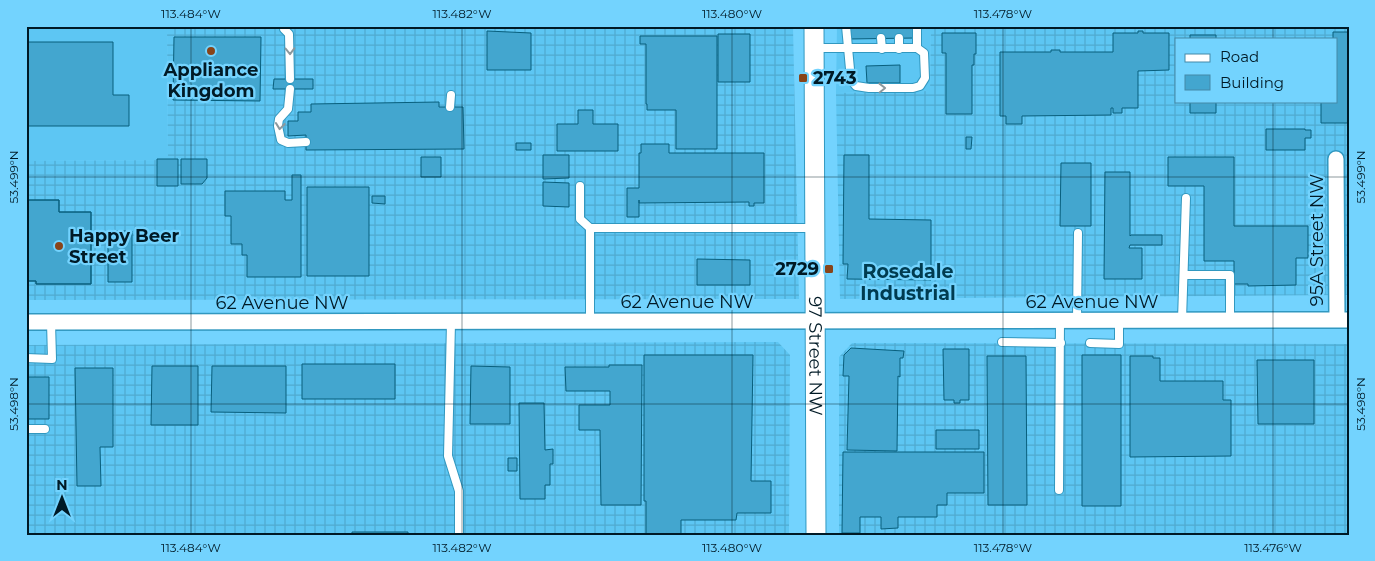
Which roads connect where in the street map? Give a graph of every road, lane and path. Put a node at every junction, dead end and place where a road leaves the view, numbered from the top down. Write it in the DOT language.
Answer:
graph roads {
  1 [pos="284,26"];
  2 [pos="814,26"];
  3 [pos="846,26"];
  4 [pos="917,26"];
  5 [pos="863,38"];
  6 [pos="881,38"];
  7 [pos="899,38"];
  8 [pos="814,48"];
  9 [pos="848,48"];
  10 [pos="917,48"];
  11 [pos="863,49"];
  12 [pos="882,49"];
  13 [pos="899,49"];
  14 [pos="290,79"];
  15 [pos="290,89"];
  16 [pos="450,95"];
  17 [pos="450,107"];
  18 [pos="306,142"];
  19 [pos="1336,159"];
  20 [pos="580,186"];
  21 [pos="1186,198"];
  22 [pos="590,228"];
  23 [pos="815,228"];
  24 [pos="1078,232"];
  25 [pos="1184,275"];
  26 [pos="815,320"];
  27 [pos="1060,320"];
  28 [pos="1077,320"];
  29 [pos="1119,320"];
  30 [pos="1182,320"];
  31 [pos="1230,320"];
  32 [pos="1343,320"];
  33 [pos="590,321"];
  34 [pos="26,322"];
  35 [pos="52,322"];
  36 [pos="451,322"];
  37 [pos="1002,342"];
  38 [pos="1060,343"];
  39 [pos="1090,344"];
  40 [pos="26,358"];
  41 [pos="26,429"];
  42 [pos="45,429"];
  43 [pos="1059,490"];
  44 [pos="458,535"];
  45 [pos="816,535"];
  1 -- 14 [label="lane, one-way"];
  2 -- 8 [label="street, 97 Street NW"];
  3 -- 9 [label="lane"];
  4 -- 10 [label="lane"];
  5 -- 11 [label="lane"];
  6 -- 12 [label="lane"];
  7 -- 13 [label="lane"];
  8 -- 9 [label="lane"];
  8 -- 23 [label="street, 97 Street NW"];
  9 -- 10 [label="lane, one-way"];
  9 -- 11 [label="lane"];
  10 -- 13 [label="lane"];
  11 -- 12 [label="lane"];
  12 -- 13 [label="lane"];
  15 -- 18 [label="lane, one-way"];
  16 -- 17 [label="lane"];
  19 -- 32 [label="street, 95A Street NW"];
  20 -- 22 [label="lane"];
  21 -- 25 [label="lane"];
  22 -- 23 [label="lane"];
  22 -- 33 [label="lane"];
  23 -- 26 [label="street, 97 Street NW"];
  24 -- 28 [label="lane"];
  25 -- 30 [label="lane"];
  25 -- 31 [label="lane"];
  26 -- 27 [label="street, 62 Avenue NW"];
  26 -- 33 [label="street, 62 Avenue NW"];
  26 -- 45 [label="street, 97 Street NW"];
  27 -- 28 [label="street, 62 Avenue NW"];
  27 -- 38 [label="lane"];
  28 -- 29 [label="street, 62 Avenue NW"];
  29 -- 30 [label="street, 62 Avenue NW"];
  29 -- 39 [label="lane"];
  30 -- 31 [label="street, 62 Avenue NW"];
  31 -- 32 [label="street, 62 Avenue NW"];
  33 -- 36 [label="street, 62 Avenue NW"];
  34 -- 35 [label="street, 62 Avenue NW"];
  35 -- 36 [label="street, 62 Avenue NW"];
  35 -- 40 [label="lane"];
  36 -- 44 [label="lane"];
  37 -- 38 [label="lane"];
  38 -- 43 [label="lane"];
  41 -- 42 [label="lane"];
}
